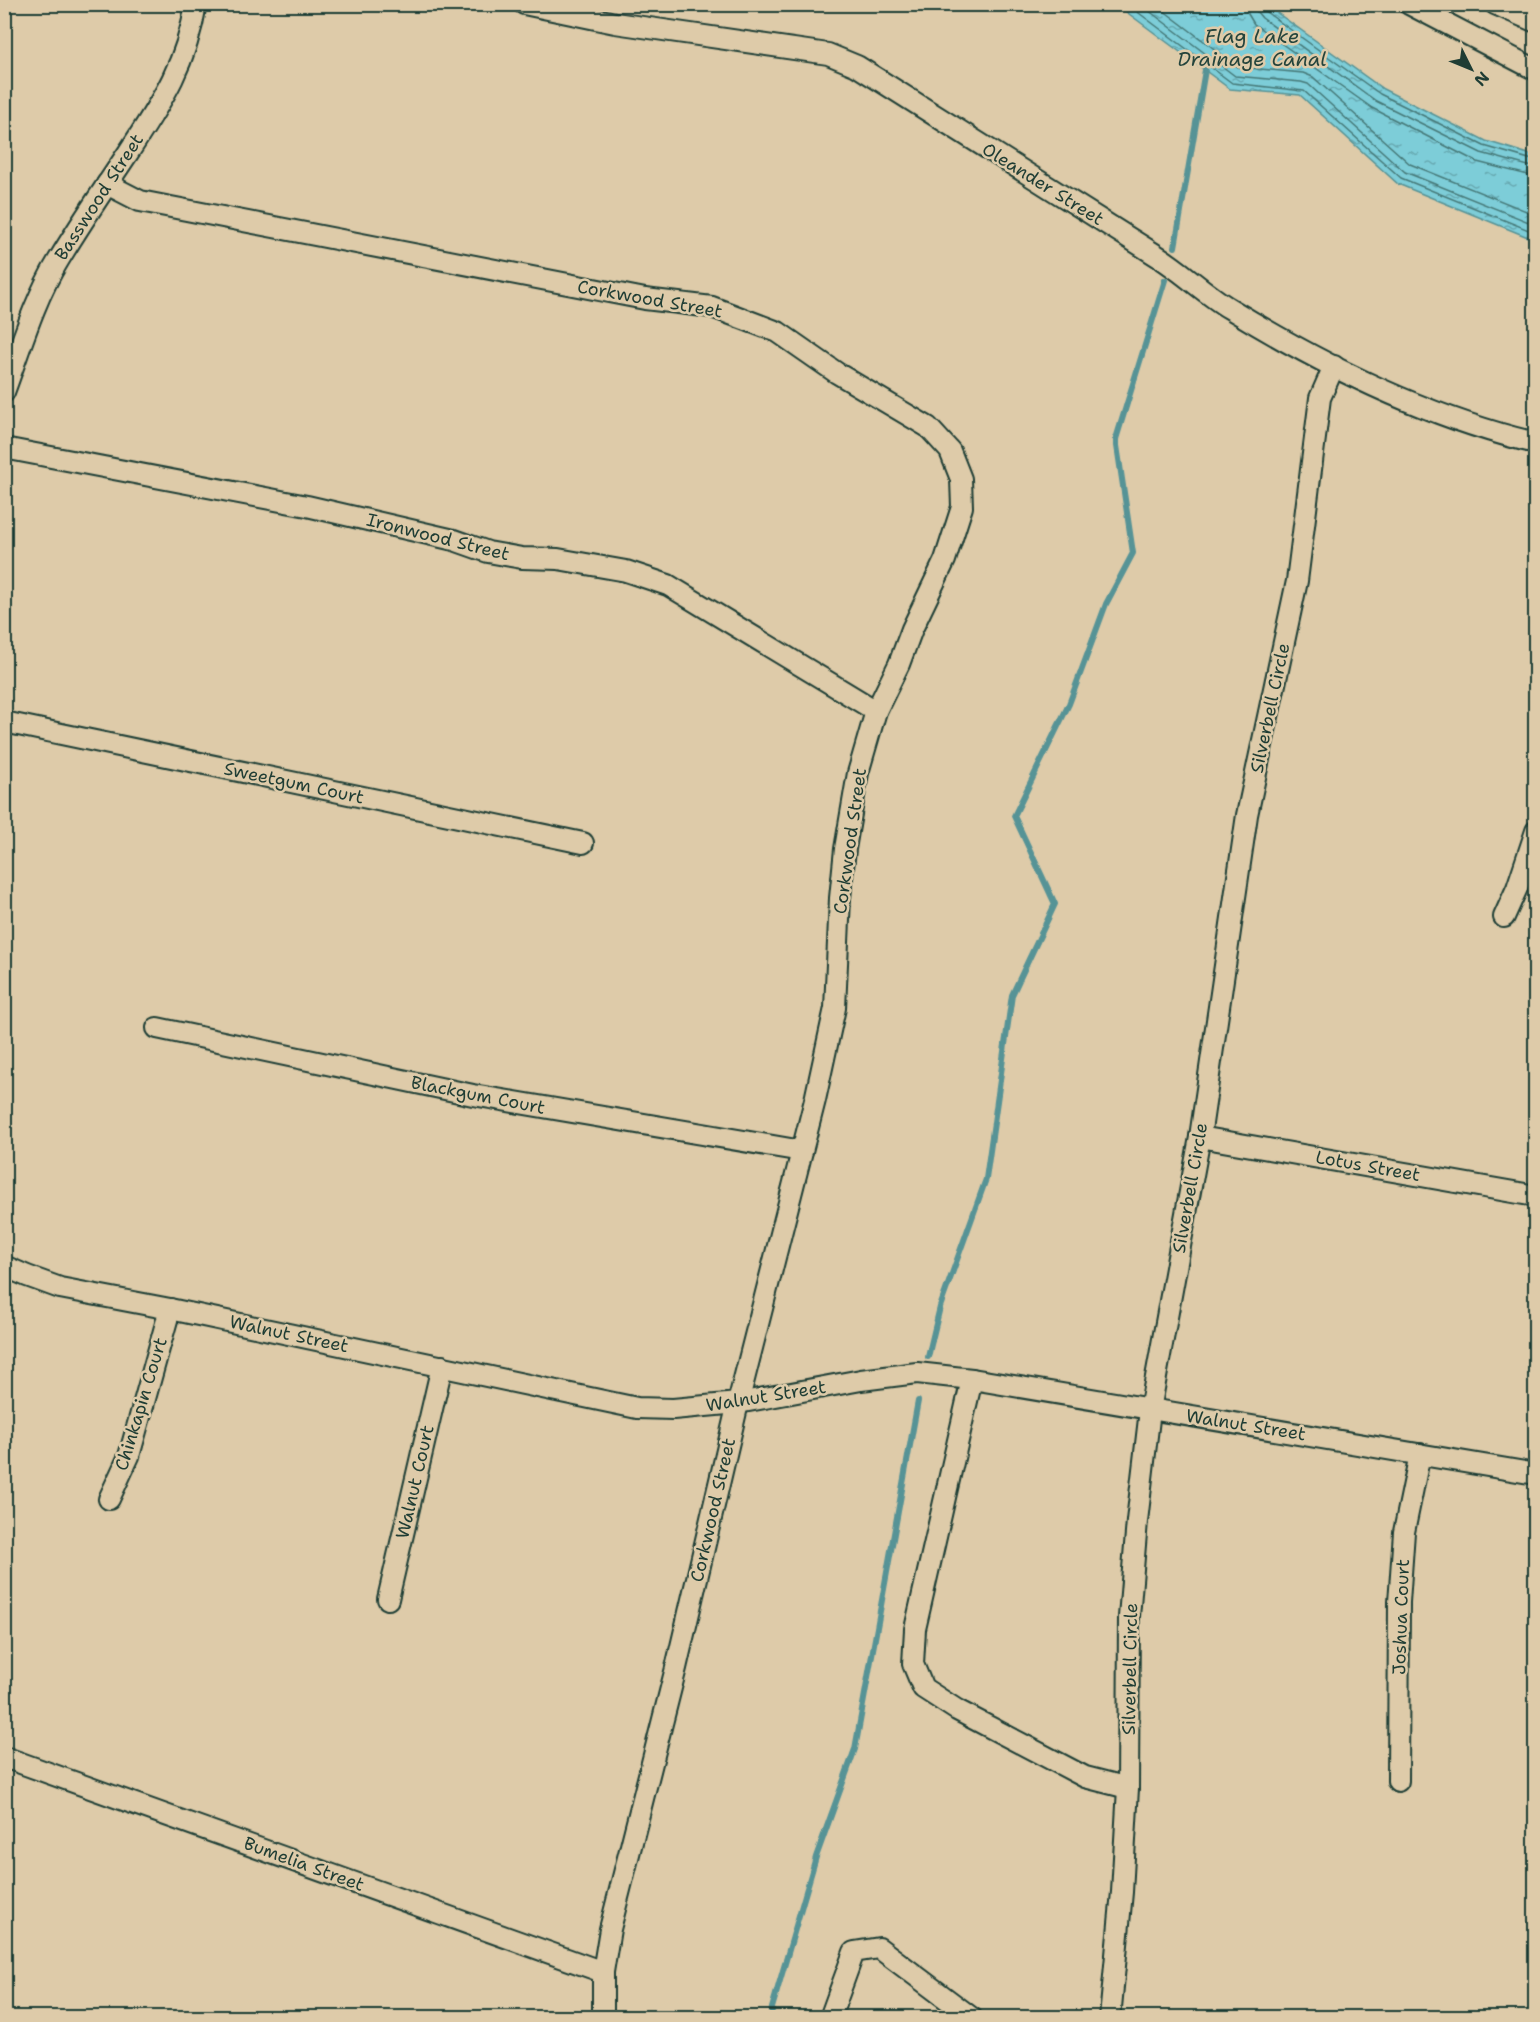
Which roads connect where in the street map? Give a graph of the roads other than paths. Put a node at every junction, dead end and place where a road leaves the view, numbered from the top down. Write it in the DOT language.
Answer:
graph roads {
  1 [pos="196,4"];
  2 [pos="524,4"];
  3 [pos="1409,4"];
  4 [pos="1495,4"];
  5 [pos="1536,22"];
  6 [pos="1536,70"];
  7 [pos="107,184"];
  8 [pos="1334,366"];
  9 [pos="4,392"];
  10 [pos="1536,443"];
  11 [pos="4,448"];
  12 [pos="876,711"];
  13 [pos="4,723"];
  14 [pos="1536,831"];
  15 [pos="583,843"];
  16 [pos="1504,917"];
  17 [pos="157,1028"];
  18 [pos="1200,1137"];
  19 [pos="802,1151"];
  20 [pos="1536,1196"];
  21 [pos="4,1266"];
  22 [pos="170,1309"];
  23 [pos="442,1366"];
  24 [pos="972,1379"];
  25 [pos="738,1403"];
  26 [pos="1150,1410"];
  27 [pos="1420,1454"];
  28 [pos="1536,1474"];
  29 [pos="109,1498"];
  30 [pos="388,1599"];
  31 [pos="4,1757"];
  32 [pos="1398,1781"];
  33 [pos="1128,1788"];
  34 [pos="603,1972"];
  35 [pos="603,2018"];
  36 [pos="830,2018"];
  37 [pos="972,2018"];
  38 [pos="1110,2018"];
  1 -- 7 [label="street, Basswood Street"];
  2 -- 8 [label="street, Oleander Street"];
  3 -- 6 [label="street"];
  4 -- 5 [label="street"];
  7 -- 9 [label="street, Basswood Street"];
  7 -- 12 [label="street, Corkwood Street"];
  8 -- 10 [label="street, Oleander Street"];
  8 -- 18 [label="street, Silverbell Circle"];
  11 -- 12 [label="street, Ironwood Street"];
  12 -- 19 [label="street, Corkwood Street"];
  13 -- 15 [label="street, Sweetgum Court"];
  14 -- 16 [label="street"];
  17 -- 19 [label="street, Blackgum Court"];
  18 -- 20 [label="street, Lotus Street"];
  18 -- 26 [label="street, Silverbell Circle"];
  19 -- 25 [label="street, Corkwood Street"];
  21 -- 22 [label="street, Walnut Street"];
  22 -- 23 [label="street, Walnut Street"];
  22 -- 29 [label="street, Chinkapin Court"];
  23 -- 25 [label="street, Walnut Street"];
  23 -- 30 [label="street, Walnut Court"];
  24 -- 25 [label="street, Walnut Street"];
  24 -- 26 [label="street, Walnut Street"];
  24 -- 33 [label="street"];
  25 -- 34 [label="street, Corkwood Street"];
  26 -- 27 [label="street, Walnut Street"];
  26 -- 33 [label="street, Silverbell Circle"];
  27 -- 28 [label="street, Walnut Street"];
  27 -- 32 [label="street, Joshua Court"];
  31 -- 34 [label="street, Bumelia Street"];
  33 -- 38 [label="street, Silverbell Circle"];
  34 -- 35 [label="street, Corkwood Street"];
  36 -- 37 [label="street"];
}
